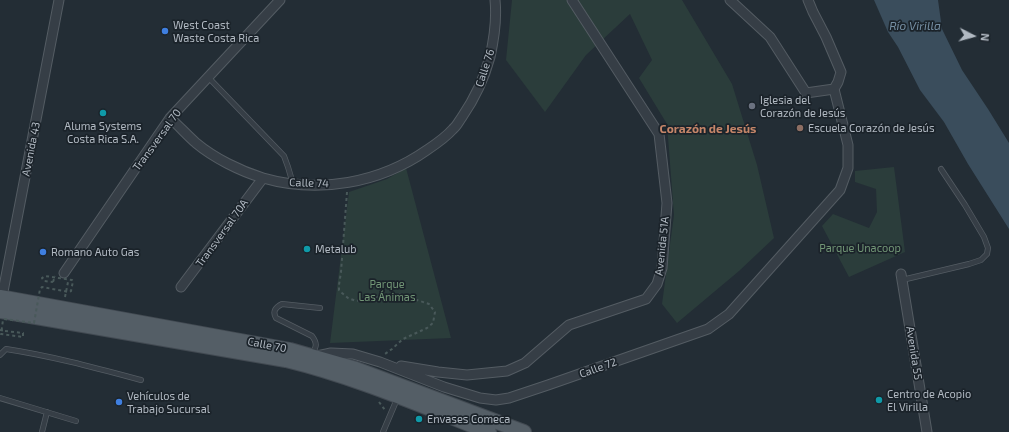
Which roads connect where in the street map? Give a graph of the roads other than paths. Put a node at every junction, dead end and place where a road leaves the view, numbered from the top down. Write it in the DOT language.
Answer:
graph roads {
  1 [pos="59,0"];
  2 [pos="495,0"];
  3 [pos="572,0"];
  4 [pos="730,0"];
  5 [pos="808,0"];
  6 [pos="275,2"];
  7 [pos="208,77"];
  8 [pos="834,89"];
  9 [pos="170,118"];
  10 [pos="454,129"];
  11 [pos="941,169"];
  12 [pos="263,178"];
  13 [pos="293,184"];
  14 [pos="66,277"];
  15 [pos="902,277"];
  16 [pos="182,288"];
  17 [pos="1,297"];
  18 [pos="320,308"];
  19 [pos="0,311"];
  20 [pos="0,355"];
  21 [pos="312,359"];
  22 [pos="380,362"];
  23 [pos="141,380"];
  24 [pos="398,397"];
  25 [pos="0,398"];
  26 [pos="47,412"];
  27 [pos="76,421"];
  28 [pos="42,432"];
  29 [pos="382,432"];
  30 [pos="490,432"];
  31 [pos="524,432"];
  32 [pos="927,432"];
  1 -- 17 [label="street, Avenida 43"];
  2 -- 10 [label="street, Calle 76"];
  3 -- 22 [label="street, Avenida 51A"];
  4 -- 8 [label="street"];
  5 -- 8 [label="street"];
  6 -- 7 [label="street, Transversal 70"];
  7 -- 9 [label="street, Transversal 70"];
  7 -- 13 [label="lane"];
  8 -- 22 [label="street, Calle 72"];
  9 -- 12 [label="street, Calle 74"];
  9 -- 14 [label="street, Transversal 70"];
  10 -- 13 [label="street, Calle 74"];
  11 -- 15 [label="lane"];
  12 -- 13 [label="street, Calle 74"];
  12 -- 16 [label="street, Transversal 70A"];
  15 -- 32 [label="street, Avenida 55"];
  17 -- 21 [label="main road, Calle 70"];
  18 -- 21 [label="lane"];
  19 -- 21 [label="main road, Calle 70"];
  20 -- 23 [label="lane"];
  21 -- 22 [label="street, Calle 72"];
  21 -- 24 [label="main road, Calle 70"];
  21 -- 31 [label="main road, Calle 70"];
  24 -- 29 [label="lane"];
  24 -- 30 [label="main road, Calle 70"];
  25 -- 26 [label="lane"];
  26 -- 27 [label="lane"];
  26 -- 28 [label="lane"];
}
